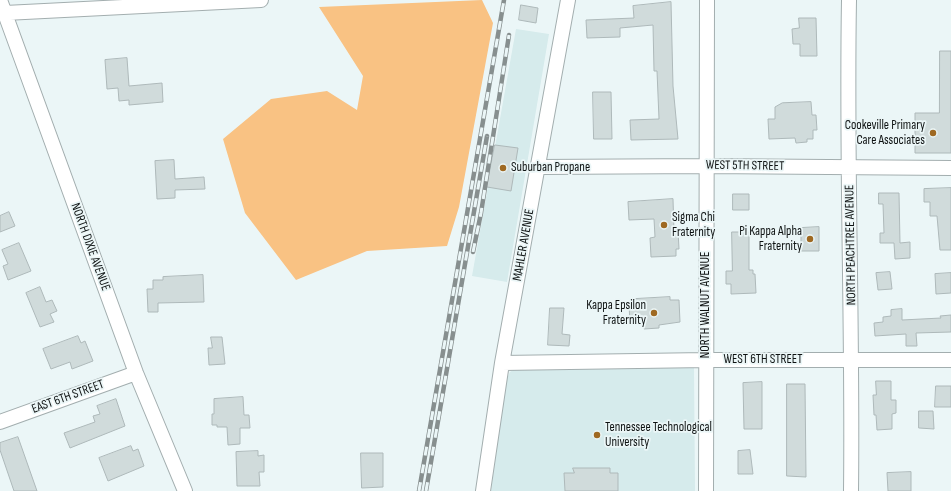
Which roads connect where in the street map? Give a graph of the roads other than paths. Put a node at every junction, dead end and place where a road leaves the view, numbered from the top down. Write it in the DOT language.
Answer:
graph roads {
  1 [pos="261,0"];
  2 [pos="568,0"];
  3 [pos="707,0"];
  4 [pos="849,0"];
  5 [pos="2,7"];
  6 [pos="706,166"];
  7 [pos="538,167"];
  8 [pos="850,167"];
  9 [pos="951,168"];
  10 [pos="706,360"];
  11 [pos="852,360"];
  12 [pos="951,360"];
  13 [pos="502,363"];
  14 [pos="136,373"];
  15 [pos="0,422"];
  16 [pos="185,491"];
  17 [pos="483,491"];
  18 [pos="706,491"];
  19 [pos="851,491"];
  1 -- 5 [label="street"];
  2 -- 7 [label="street, MAHLER AVENUE"];
  3 -- 6 [label="street, NORTH WALNUT AVENUE"];
  4 -- 8 [label="street, NORTH PEACHTREE AVENUE"];
  5 -- 14 [label="street, NORTH DIXIE AVENUE"];
  6 -- 7 [label="street, WEST 5TH STREET"];
  6 -- 8 [label="street, WEST 5TH STREET"];
  6 -- 10 [label="street, NORTH WALNUT AVENUE"];
  7 -- 13 [label="street, MAHLER AVENUE"];
  8 -- 9 [label="street, WEST 5TH STREET"];
  8 -- 11 [label="street, NORTH PEACHTREE AVENUE"];
  10 -- 11 [label="street, WEST 6TH STREET"];
  10 -- 13 [label="street, WEST 6TH STREET"];
  10 -- 18 [label="street, NORTH WALNUT AVENUE"];
  11 -- 12 [label="street, WEST 6TH STREET"];
  11 -- 19 [label="street, NORTH PEACHTREE AVENUE"];
  13 -- 17 [label="street, MAHLER AVENUE"];
  14 -- 15 [label="street, EAST 6TH STREET"];
  14 -- 16 [label="street, NORTH DIXIE AVENUE"];
}
